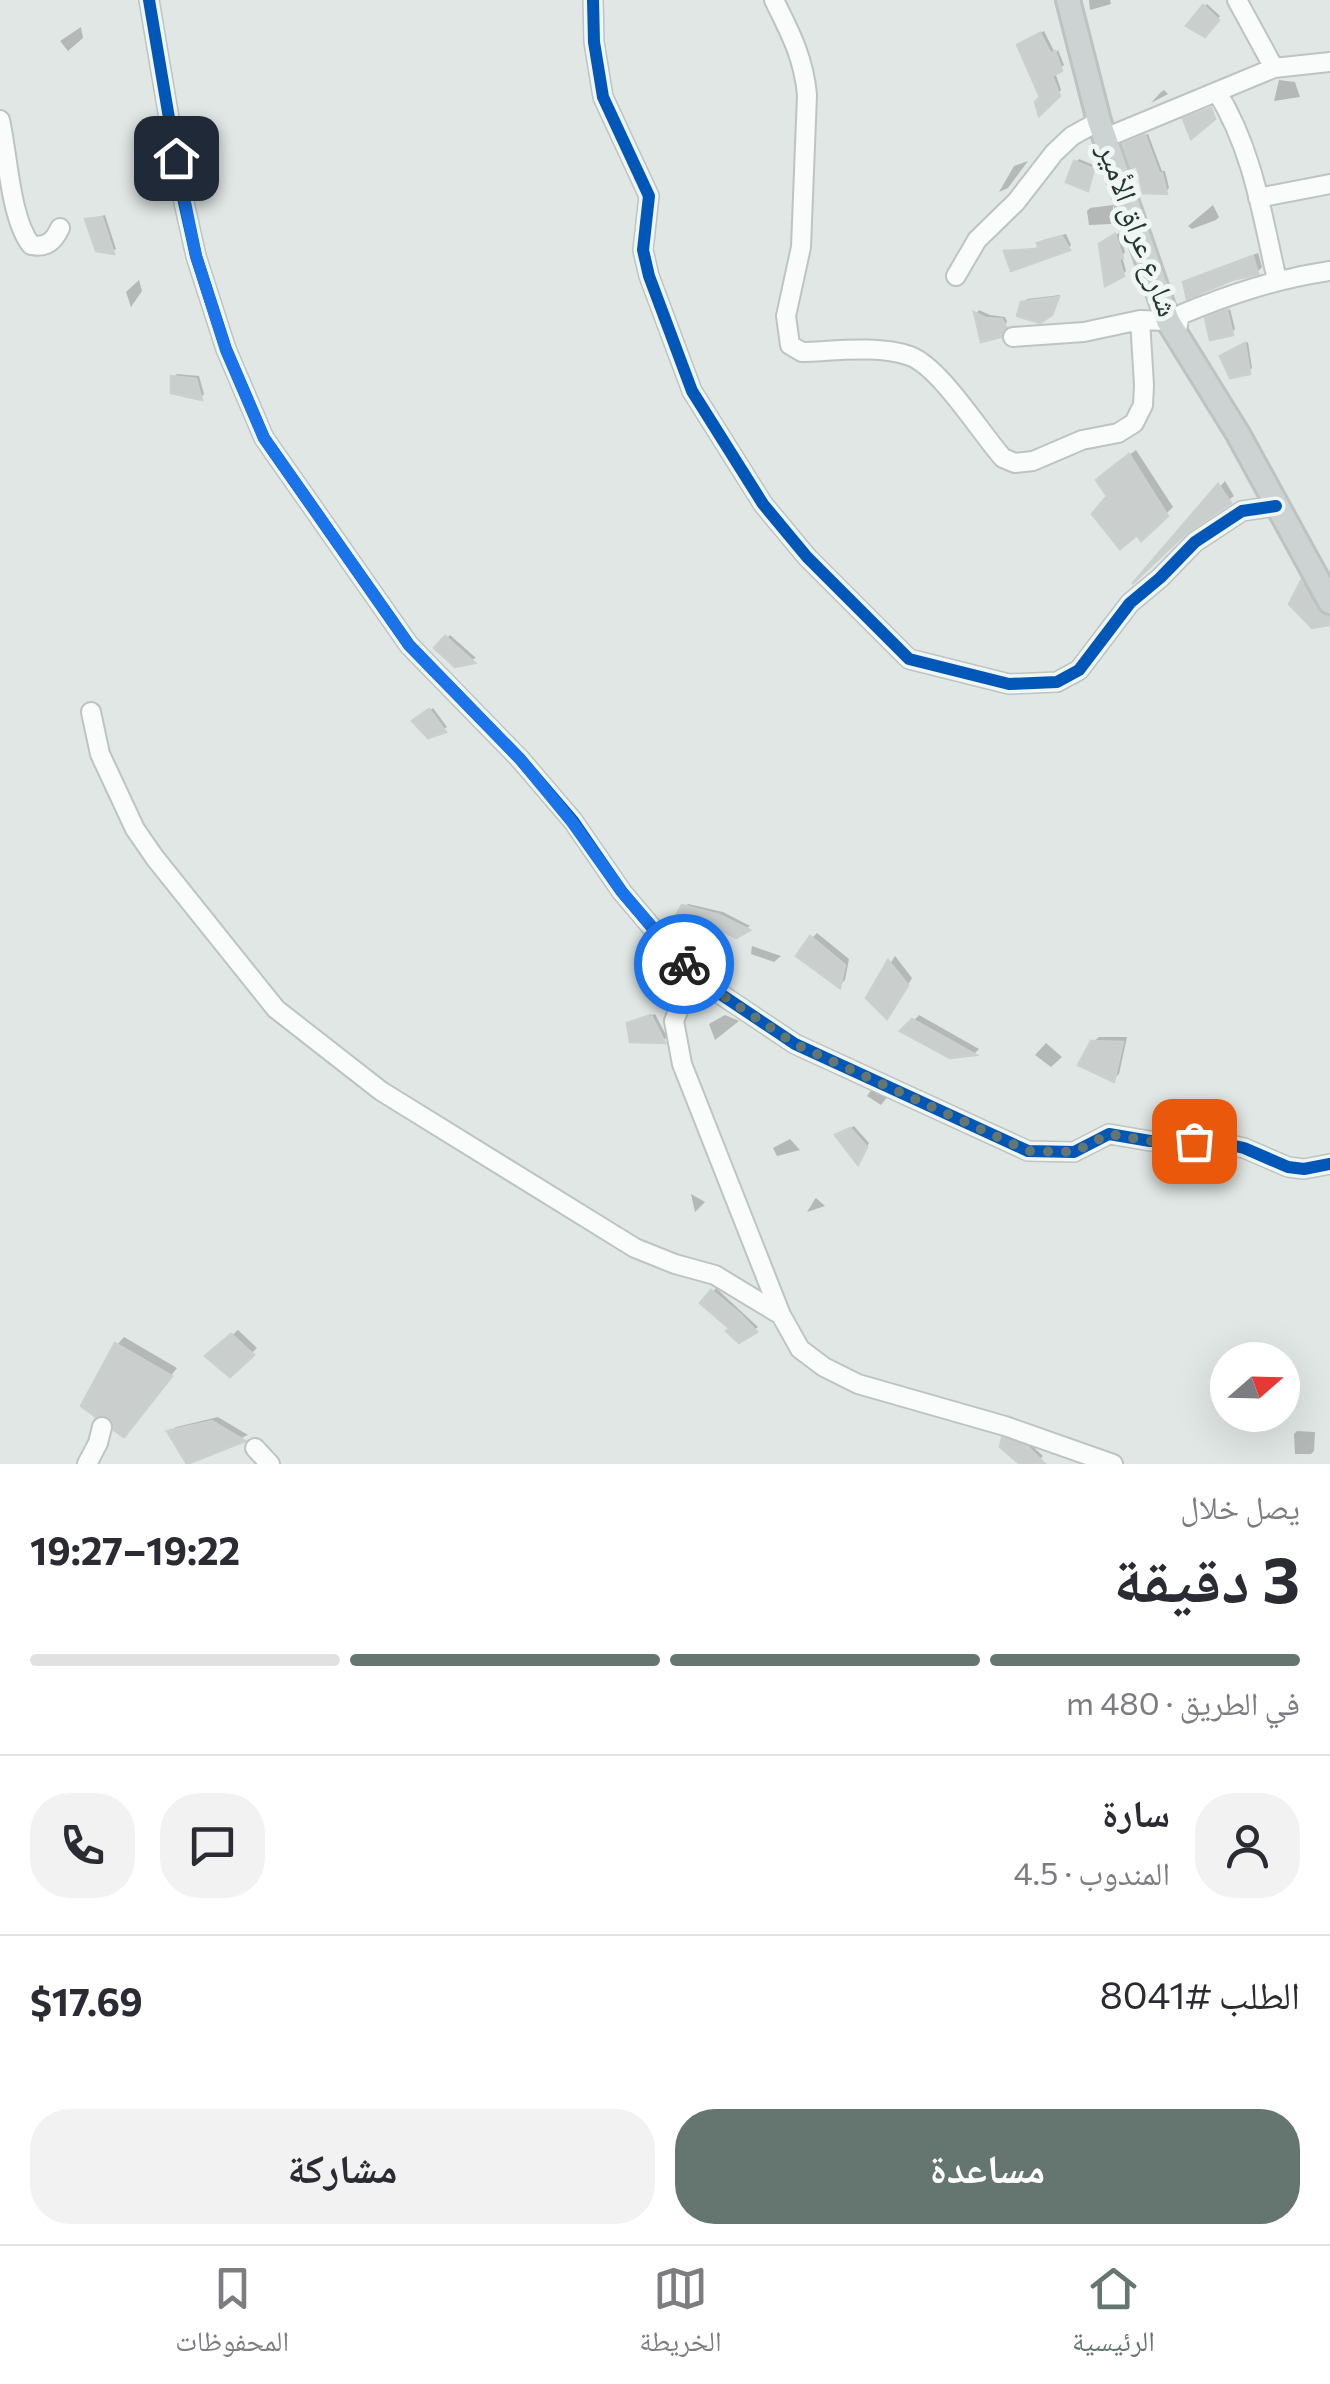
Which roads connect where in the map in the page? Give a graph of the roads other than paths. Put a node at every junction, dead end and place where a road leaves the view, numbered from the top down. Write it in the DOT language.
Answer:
graph roads {
  1 [pos="149,0"];
  2 [pos="593,0"];
  3 [pos="774,0"];
  4 [pos="1068,0"];
  5 [pos="1237,0"];
  6 [pos="1330,62"];
  7 [pos="1274,68"];
  8 [pos="1217,92"];
  9 [pos="0,120"];
  10 [pos="1102,130"];
  11 [pos="1330,184"];
  12 [pos="1258,198"];
  13 [pos="60,228"];
  14 [pos="1330,271"];
  15 [pos="956,276"];
  16 [pos="1277,280"];
  17 [pos="1140,320"];
  18 [pos="1172,327"];
  19 [pos="1013,337"];
  20 [pos="1276,506"];
  21 [pos="1330,602"];
  22 [pos="91,712"];
  23 [pos="692,975"];
  24 [pos="1330,1164"];
  25 [pos="780,1315"];
  26 [pos="102,1427"];
  27 [pos="254,1448"];
  28 [pos="86,1464"];
  29 [pos="270,1464"];
  30 [pos="1114,1464"];
  1 -- 23 [label="street"];
  2 -- 20 [label="street"];
  3 -- 17 [label="street"];
  4 -- 10 [label="main road, شارع عراق الأمير"];
  5 -- 7 [label="street"];
  6 -- 7 [label="street"];
  7 -- 8 [label="street"];
  8 -- 10 [label="street"];
  8 -- 12 [label="street"];
  9 -- 13 [label="street"];
  10 -- 15 [label="street"];
  10 -- 18 [label="main road, شارع عراق الأمير"];
  11 -- 12 [label="street"];
  12 -- 16 [label="street"];
  14 -- 16 [label="street"];
  16 -- 18 [label="street"];
  17 -- 18 [label="street"];
  17 -- 19 [label="street"];
  18 -- 20 [label="main road, شارع عراق الأمير"];
  20 -- 21 [label="main road, شارع عراق الأمير"];
  22 -- 25 [label="street"];
  23 -- 24 [label="street"];
  23 -- 25 [label="street"];
  25 -- 30 [label="street"];
  26 -- 28 [label="street"];
  27 -- 29 [label="street"];
}
